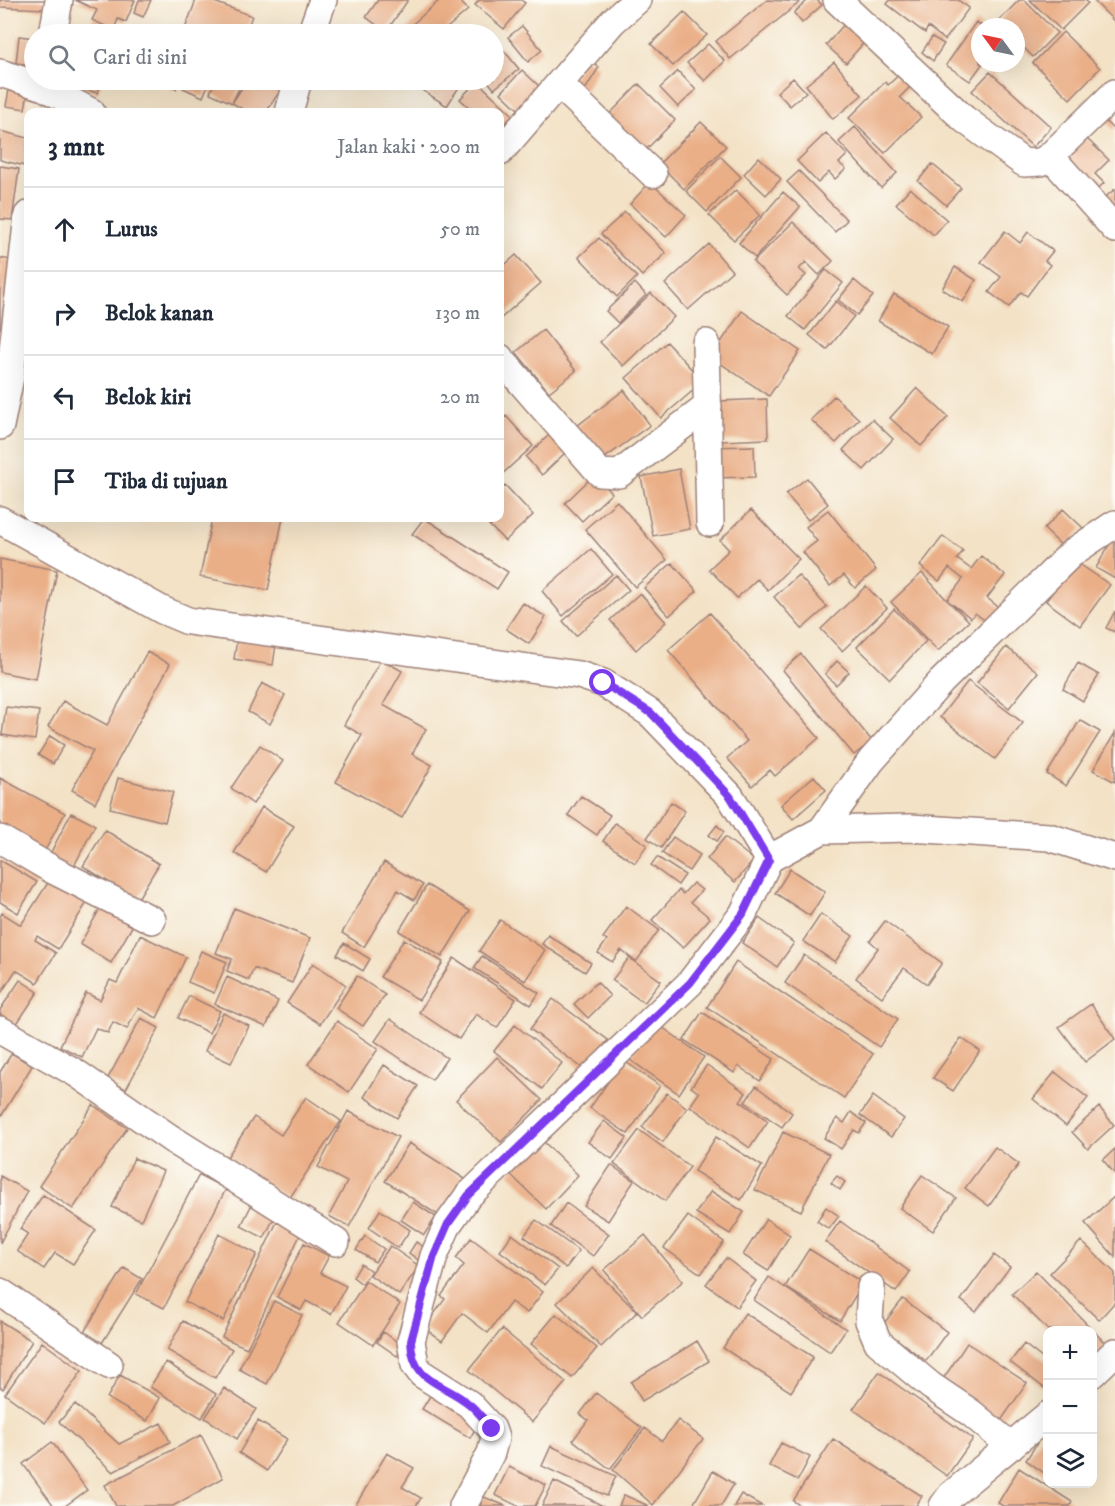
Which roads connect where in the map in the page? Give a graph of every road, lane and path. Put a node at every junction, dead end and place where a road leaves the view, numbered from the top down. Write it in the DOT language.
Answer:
graph roads {
  1 [pos="59,0"];
  2 [pos="322,0"];
  3 [pos="637,0"];
  4 [pos="837,0"];
  5 [pos="55,24"];
  6 [pos="314,24"];
  7 [pos="0,74"];
  8 [pos="24,85"];
  9 [pos="560,85"];
  10 [pos="295,90"];
  11 [pos="43,93"];
  12 [pos="1115,93"];
  13 [pos="81,108"];
  14 [pos="290,108"];
  15 [pos="504,148"];
  16 [pos="1050,156"];
  17 [pos="653,174"];
  18 [pos="1115,229"];
  19 [pos="24,269"];
  20 [pos="706,343"];
  21 [pos="504,363"];
  22 [pos="708,406"];
  23 [pos="0,426"];
  24 [pos="0,519"];
  25 [pos="710,523"];
  26 [pos="1115,524"];
  27 [pos="822,830"];
  28 [pos="0,839"];
  29 [pos="1115,858"];
  30 [pos="769,860"];
  31 [pos="152,920"];
  32 [pos="0,1030"];
  33 [pos="336,1242"];
  34 [pos="871,1287"];
  35 [pos="0,1293"];
  36 [pos="1115,1352"];
  37 [pos="109,1365"];
  38 [pos="1097,1369"];
  39 [pos="1043,1418"];
  40 [pos="1011,1446"];
  41 [pos="463,1506"];
  42 [pos="943,1506"];
  1 -- 5 [label="street"];
  2 -- 6 [label="street"];
  3 -- 9 [label="street"];
  4 -- 16 [label="street"];
  7 -- 8 [label="street"];
  9 -- 15 [label="street"];
  9 -- 17 [label="street"];
  10 -- 14 [label="street"];
  11 -- 13 [label="street"];
  12 -- 16 [label="street"];
  16 -- 18 [label="street"];
  19 -- 23 [label="street"];
  20 -- 22 [label="street"];
  21 -- 22 [label="street"];
  22 -- 25 [label="street"];
  24 -- 30 [label="street"];
  26 -- 27 [label="street"];
  27 -- 29 [label="street"];
  27 -- 30 [label="street"];
  28 -- 31 [label="street"];
  30 -- 41 [label="street"];
  32 -- 33 [label="street"];
  34 -- 40 [label="street"];
  35 -- 37 [label="street"];
  36 -- 38 [label="street"];
  39 -- 40 [label="street"];
  40 -- 42 [label="street"];
}
